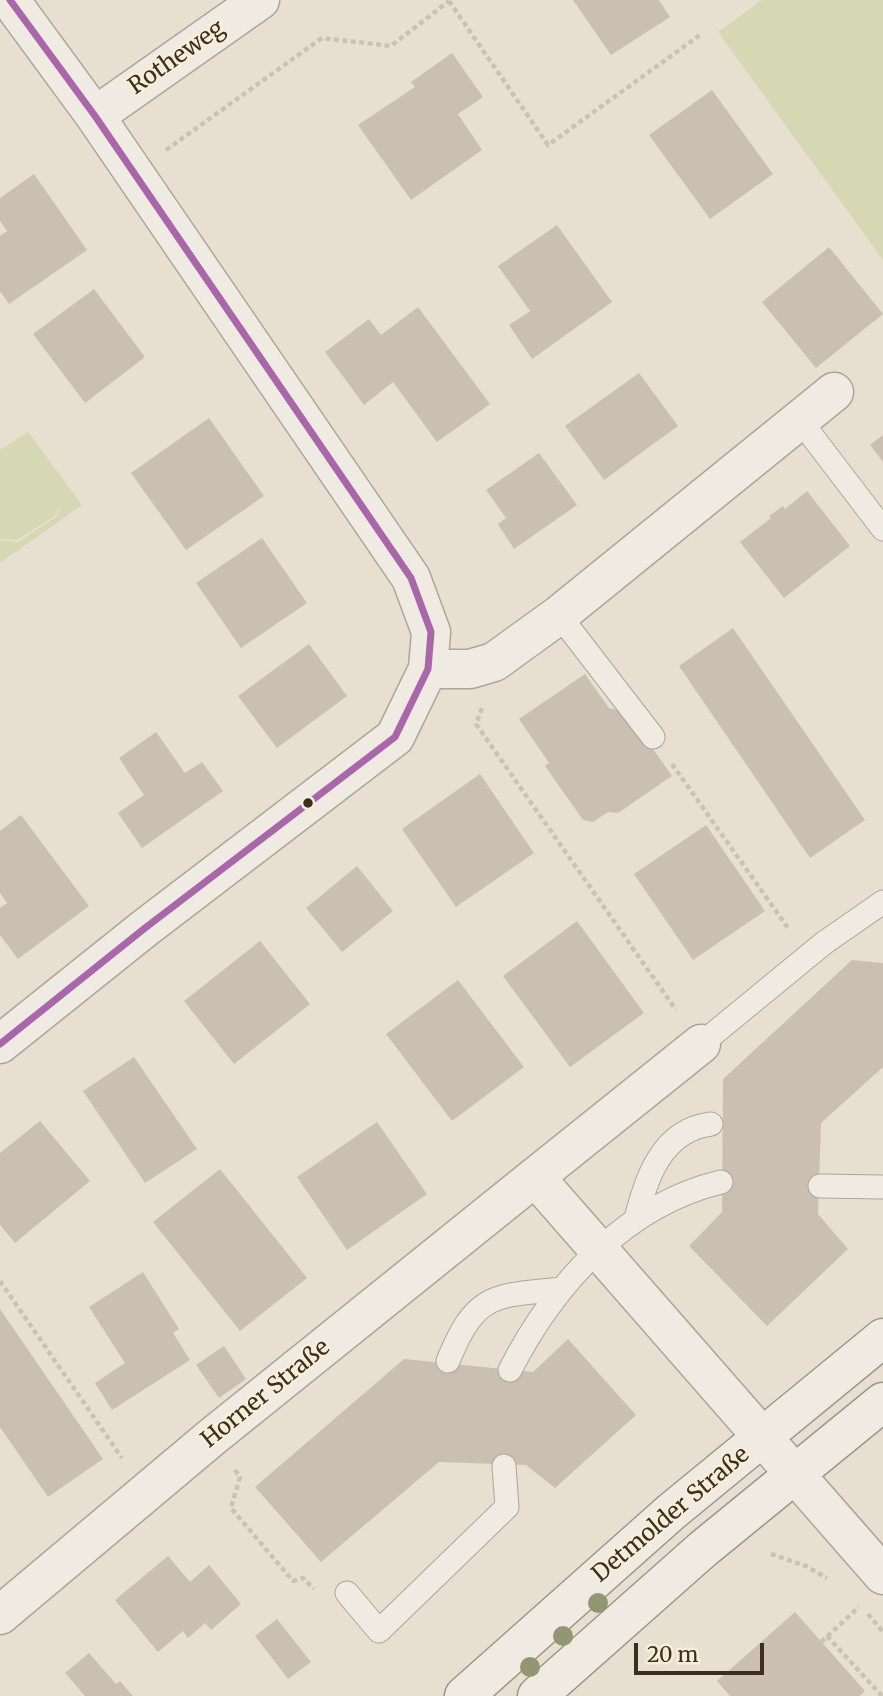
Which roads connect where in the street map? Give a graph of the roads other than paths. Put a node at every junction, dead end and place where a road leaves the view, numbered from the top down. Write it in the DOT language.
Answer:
graph roads {
  1 [pos="10,0"];
  2 [pos="260,0"];
  3 [pos="95,116"];
  4 [pos="834,392"];
  5 [pos="799,419"];
  6 [pos="883,529"];
  7 [pos="559,615"];
  8 [pos="428,669"];
  9 [pos="653,737"];
  10 [pos="883,902"];
  11 [pos="0,1044"];
  12 [pos="701,1044"];
  13 [pos="711,1124"];
  14 [pos="535,1177"];
  15 [pos="721,1182"];
  16 [pos="820,1186"];
  17 [pos="883,1187"];
  18 [pos="636,1219"];
  19 [pos="597,1251"];
  20 [pos="562,1289"];
  21 [pos="883,1338"];
  22 [pos="447,1361"];
  23 [pos="510,1370"];
  24 [pos="883,1402"];
  25 [pos="764,1437"];
  26 [pos="504,1465"];
  27 [pos="796,1474"];
  28 [pos="883,1576"];
  29 [pos="347,1594"];
  30 [pos="0,1615"];
  31 [pos="464,1696"];
  32 [pos="537,1696"];
  1 -- 3 [label="street"];
  2 -- 3 [label="street, Rotheweg"];
  3 -- 8 [label="street"];
  4 -- 5 [label="street"];
  5 -- 6 [label="lane"];
  5 -- 7 [label="street"];
  7 -- 8 [label="street"];
  7 -- 9 [label="lane"];
  8 -- 11 [label="street"];
  10 -- 12 [label="lane"];
  12 -- 14 [label="street, Horner Straße"];
  13 -- 18 [label="lane"];
  14 -- 19 [label="street"];
  14 -- 30 [label="street, Horner Straße"];
  15 -- 18 [label="lane"];
  16 -- 17 [label="lane"];
  18 -- 19 [label="lane"];
  19 -- 20 [label="lane"];
  19 -- 25 [label="street"];
  20 -- 22 [label="lane"];
  20 -- 23 [label="lane"];
  21 -- 25 [label="street, Detmolder Straße"];
  24 -- 27 [label="street, Detmolder Straße"];
  25 -- 27 [label="street"];
  25 -- 31 [label="street, Detmolder Straße"];
  26 -- 29 [label="lane"];
  27 -- 28 [label="street"];
  27 -- 32 [label="street, Detmolder Straße"];
}
